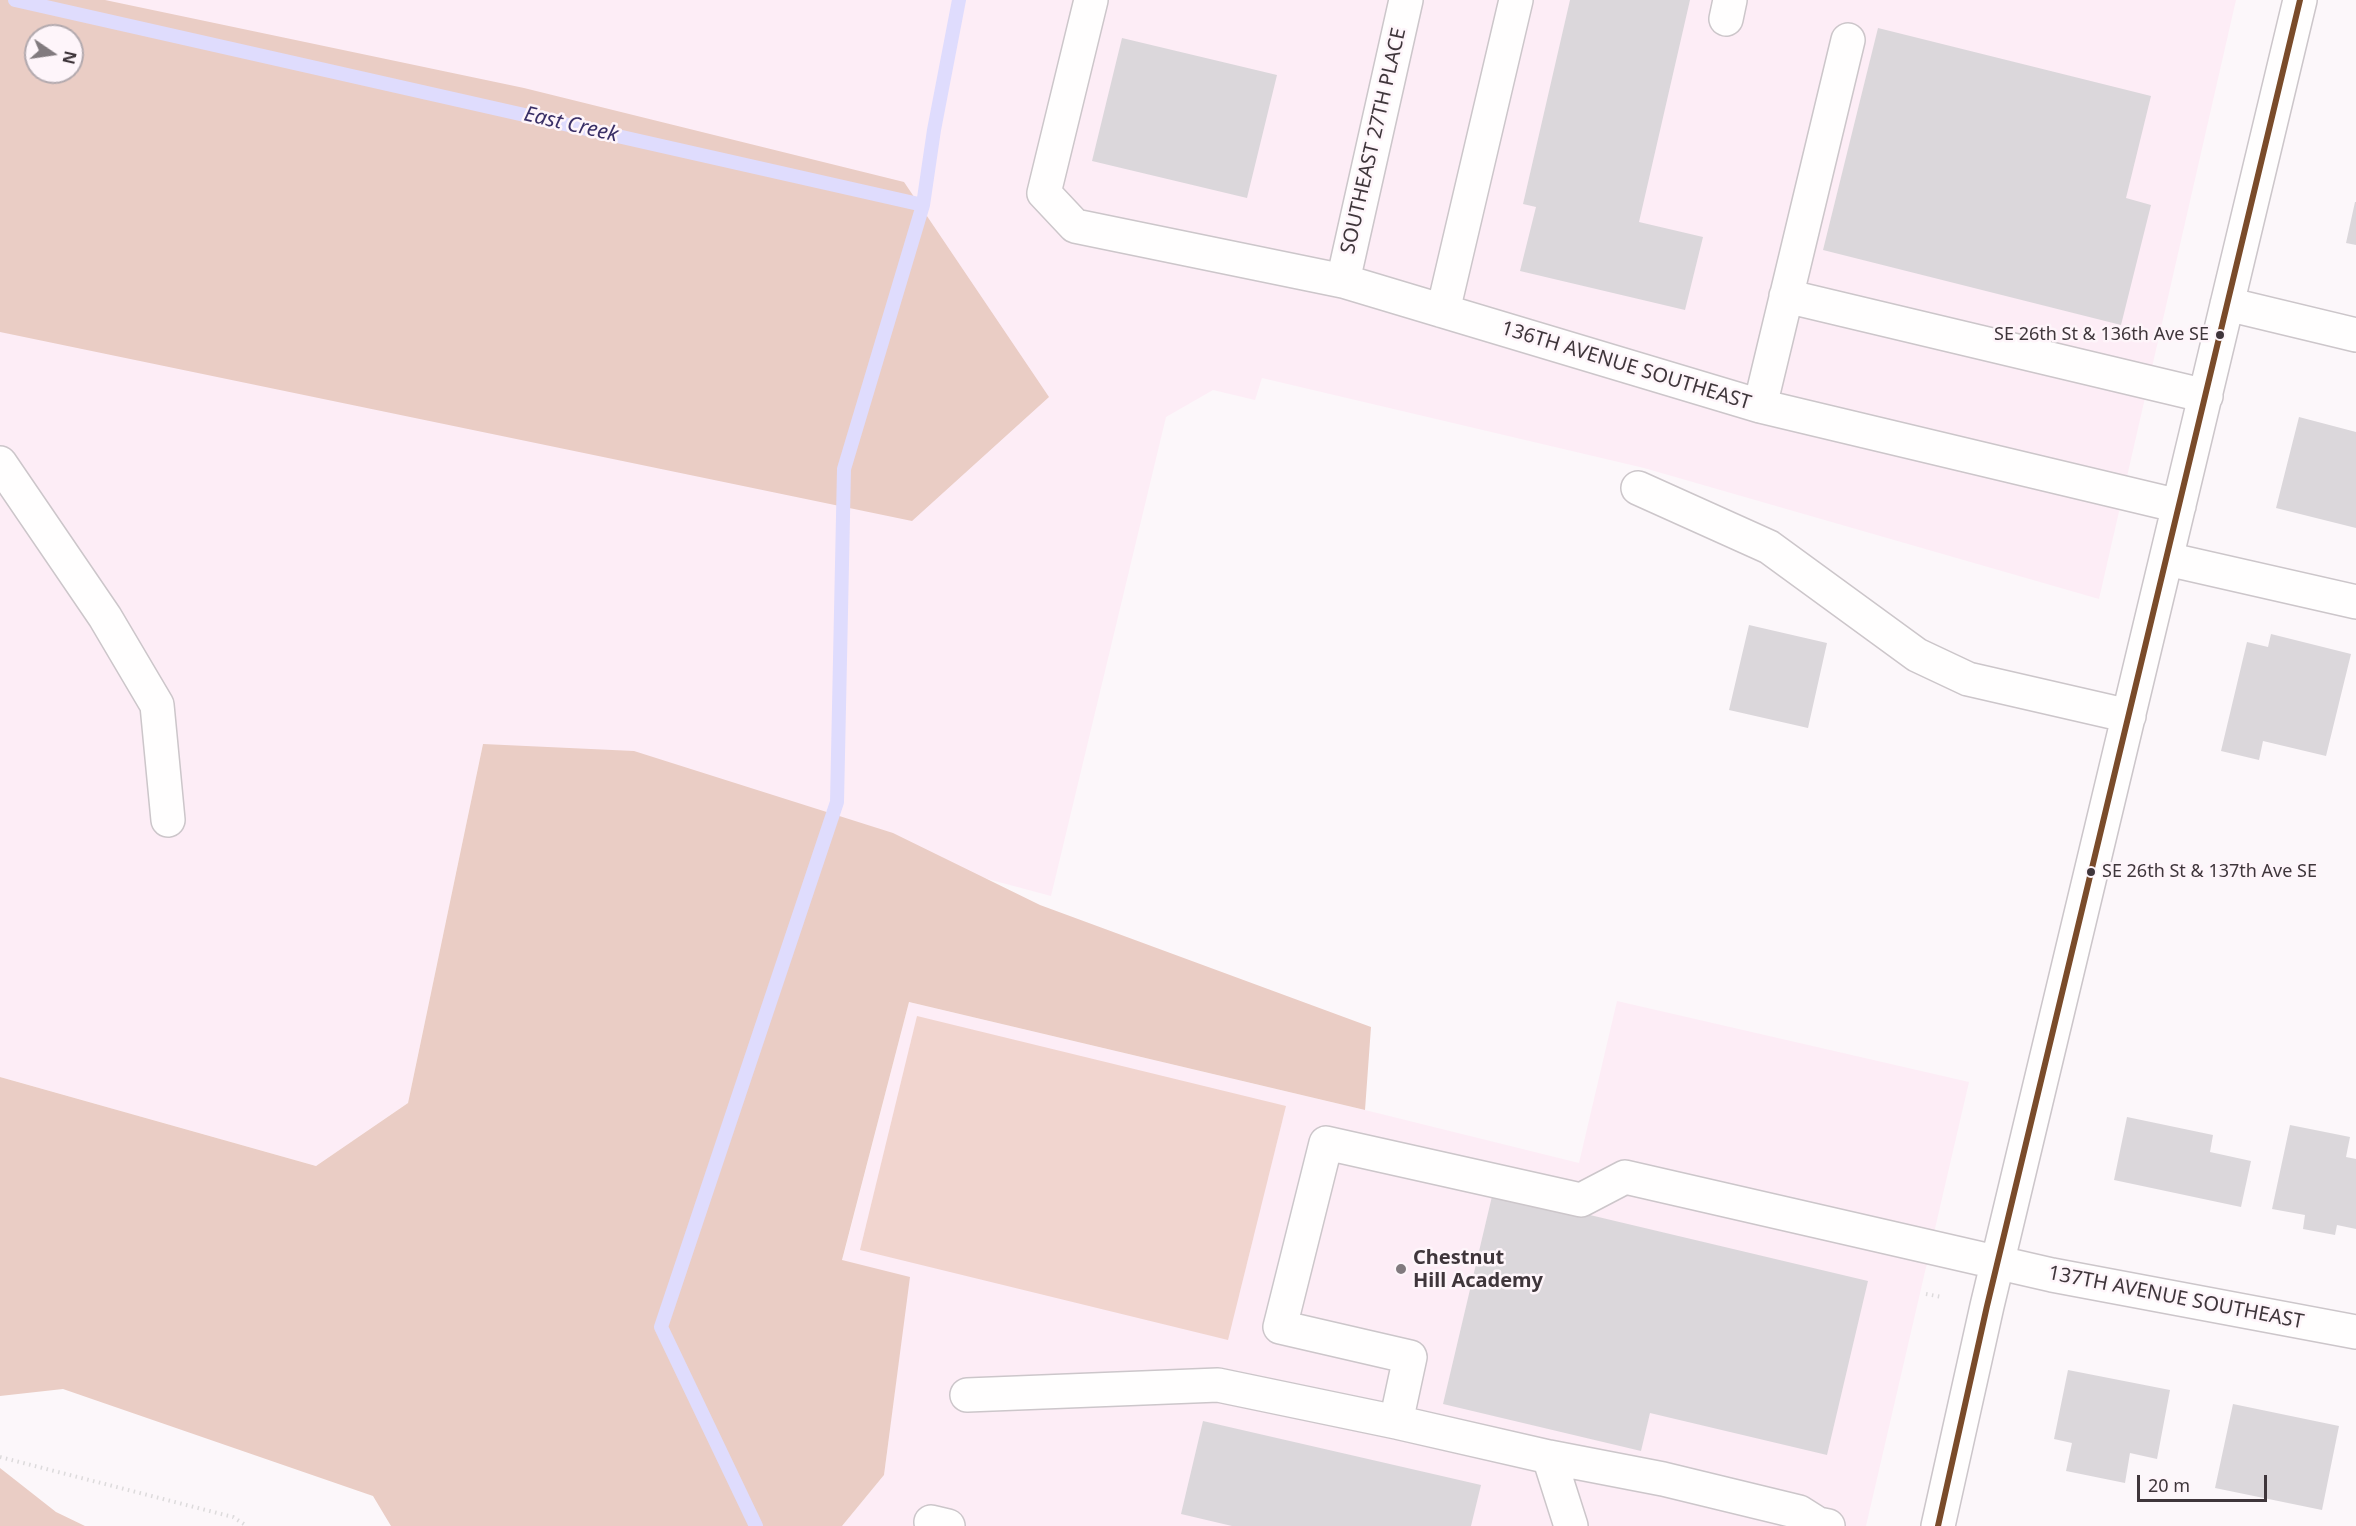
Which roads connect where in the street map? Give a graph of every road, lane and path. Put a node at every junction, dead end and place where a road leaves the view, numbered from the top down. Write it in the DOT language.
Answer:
graph roads {
  1 [pos="1091,0"];
  2 [pos="1406,0"];
  3 [pos="1516,0"];
  4 [pos="2300,0"];
  5 [pos="1848,40"];
  6 [pos="1342,281"];
  7 [pos="1786,296"];
  8 [pos="2227,304"];
  9 [pos="1443,311"];
  10 [pos="2356,334"];
  11 [pos="2205,396"];
  12 [pos="1760,406"];
  13 [pos="0,463"];
  14 [pos="1638,488"];
  15 [pos="2178,506"];
  16 [pos="2167,559"];
  17 [pos="2356,602"];
  18 [pos="2129,716"];
  19 [pos="168,820"];
  20 [pos="1997,1262"];
  21 [pos="1926,1294"];
  22 [pos="1942,1297"];
  23 [pos="2356,1332"];
  24 [pos="967,1395"];
  25 [pos="1396,1422"];
  26 [pos="0,1457"];
  27 [pos="1549,1457"];
  28 [pos="1823,1525"];
  29 [pos="247,1526"];
  30 [pos="1571,1526"];
  31 [pos="1938,1526"];
  1 -- 6 [label="street, 136TH AVENUE SOUTHEAST"];
  2 -- 6 [label="street, SOUTHEAST 27TH PLACE"];
  3 -- 9 [label="street"];
  4 -- 8 [label="street"];
  5 -- 7 [label="street"];
  6 -- 9 [label="street, 136TH AVENUE SOUTHEAST"];
  7 -- 11 [label="street"];
  7 -- 12 [label="street"];
  8 -- 10 [label="street"];
  8 -- 11 [label="street"];
  9 -- 12 [label="street, 136TH AVENUE SOUTHEAST"];
  11 -- 15 [label="street"];
  12 -- 15 [label="street, 136TH AVENUE SOUTHEAST"];
  13 -- 19 [label="street"];
  14 -- 18 [label="street"];
  15 -- 16 [label="street"];
  16 -- 17 [label="street"];
  16 -- 18 [label="street"];
  18 -- 20 [label="street"];
  20 -- 23 [label="street, 137TH AVENUE SOUTHEAST"];
  20 -- 25 [label="street, 137TH AVENUE SOUTHEAST"];
  20 -- 31 [label="street"];
  21 -- 22 [label="path"];
  24 -- 25 [label="street"];
  25 -- 27 [label="street"];
  26 -- 29 [label="path"];
  27 -- 28 [label="street"];
  27 -- 30 [label="street"];
}
